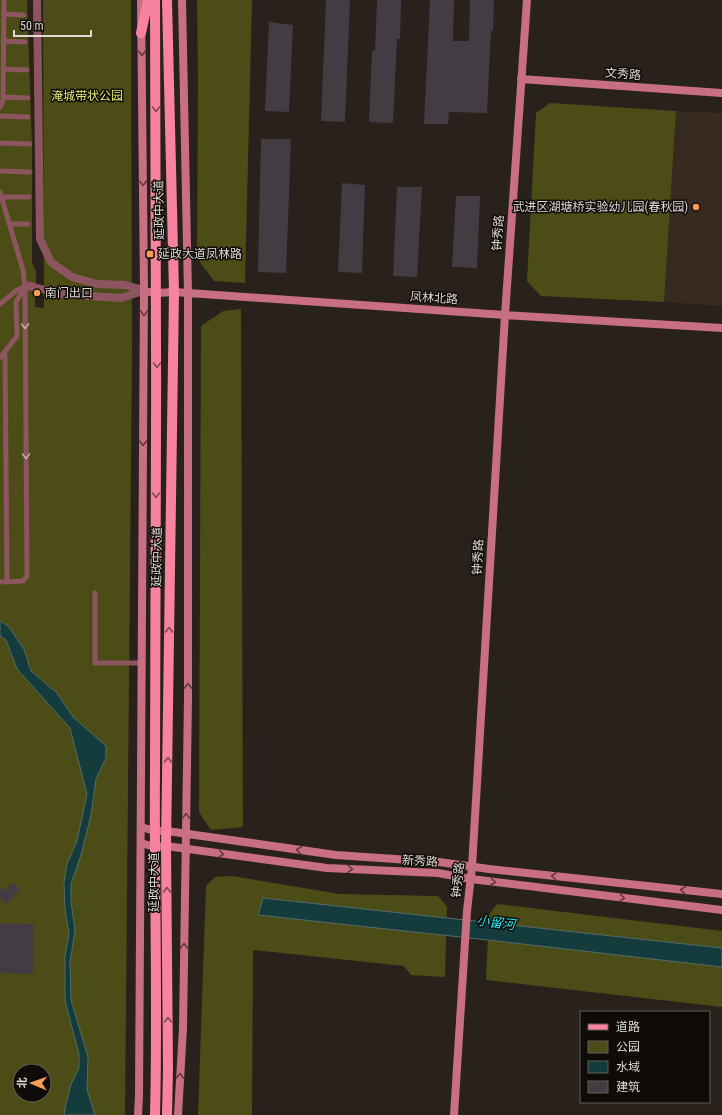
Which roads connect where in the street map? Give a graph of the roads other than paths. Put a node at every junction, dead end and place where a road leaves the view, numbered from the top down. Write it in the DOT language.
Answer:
graph roads {
  1 [pos="4,0"];
  2 [pos="37,0"];
  3 [pos="141,0"];
  4 [pos="148,0"];
  5 [pos="155,0"];
  6 [pos="167,0"];
  7 [pos="182,0"];
  8 [pos="527,0"];
  9 [pos="2,7"];
  10 [pos="4,14"];
  11 [pos="24,15"];
  12 [pos="142,33"];
  13 [pos="2,34"];
  14 [pos="4,42"];
  15 [pos="25,42"];
  16 [pos="2,61"];
  17 [pos="3,69"];
  18 [pos="27,70"];
  19 [pos="521,79"];
  20 [pos="2,81"];
  21 [pos="722,94"];
  22 [pos="3,97"];
  23 [pos="28,98"];
  24 [pos="0,107"];
  25 [pos="0,116"];
  26 [pos="28,117"];
  27 [pos="0,143"];
  28 [pos="30,144"];
  29 [pos="0,171"];
  30 [pos="30,172"];
  31 [pos="1,194"];
  32 [pos="29,198"];
  33 [pos="9,224"];
  34 [pos="28,224"];
  35 [pos="25,287"];
  36 [pos="144,290"];
  37 [pos="174,292"];
  38 [pos="157,293"];
  39 [pos="188,293"];
  40 [pos="0,304"];
  41 [pos="504,315"];
  42 [pos="722,328"];
  43 [pos="5,352"];
  44 [pos="0,358"];
  45 [pos="0,582"];
  46 [pos="7,582"];
  47 [pos="95,593"];
  48 [pos="142,663"];
  49 [pos="141,827"];
  50 [pos="155,831"];
  51 [pos="167,831"];
  52 [pos="186,834"];
  53 [pos="141,843"];
  54 [pos="166,846"];
  55 [pos="155,847"];
  56 [pos="186,849"];
  57 [pos="472,867"];
  58 [pos="471,879"];
  59 [pos="722,894"];
  60 [pos="722,910"];
  61 [pos="138,1115"];
  62 [pos="155,1115"];
  63 [pos="167,1115"];
  64 [pos="178,1115"];
  65 [pos="454,1115"];
  1 -- 9 [label="lane"];
  2 -- 36 [label="street"];
  3 -- 12 [label="street"];
  4 -- 12 [label="main road"];
  5 -- 38 [label="main road, 延政中大道, one-way"];
  6 -- 37 [label="main road, 延政中大道"];
  7 -- 39 [label="street"];
  8 -- 19 [label="street, 钟秀路"];
  9 -- 10 [label="lane"];
  10 -- 11 [label="lane"];
  10 -- 13 [label="lane"];
  12 -- 36 [label="street, one-way"];
  13 -- 14 [label="lane"];
  14 -- 15 [label="lane"];
  14 -- 16 [label="lane"];
  16 -- 17 [label="lane"];
  17 -- 18 [label="lane"];
  17 -- 20 [label="lane"];
  19 -- 21 [label="street, 文秀路"];
  19 -- 41 [label="street, 钟秀路"];
  20 -- 22 [label="lane"];
  22 -- 23 [label="lane"];
  22 -- 24 [label="lane"];
  25 -- 26 [label="lane"];
  27 -- 28 [label="lane"];
  29 -- 30 [label="lane"];
  31 -- 32 [label="lane"];
  31 -- 33 [label="lane"];
  33 -- 34 [label="lane"];
  33 -- 35 [label="lane"];
  35 -- 36 [label="street"];
  35 -- 40 [label="lane"];
  35 -- 43 [label="lane"];
  35 -- 46 [label="lane, one-way"];
  36 -- 38 [label="street, 凤林北路"];
  36 -- 48 [label="street, one-way"];
  37 -- 38 [label="street, 凤林北路"];
  37 -- 39 [label="street, 凤林北路"];
  51 -- 37 [label="main road, 延政中大道, one-way"];
  38 -- 50 [label="main road, 延政中大道, one-way"];
  39 -- 41 [label="street, 凤林北路"];
  52 -- 39 [label="street, one-way"];
  41 -- 42 [label="street, 凤林北路"];
  41 -- 57 [label="street, 钟秀路"];
  43 -- 44 [label="lane"];
  43 -- 46 [label="lane"];
  45 -- 46 [label="lane"];
  47 -- 48 [label="lane"];
  48 -- 49 [label="street"];
  49 -- 50 [label="street, 新秀路"];
  49 -- 53 [label="street"];
  50 -- 51 [label="street, 新秀路"];
  50 -- 55 [label="main road, 延政中大道"];
  51 -- 52 [label="street, 新秀路"];
  51 -- 54 [label="main road, 延政中大道"];
  52 -- 56 [label="street"];
  57 -- 52 [label="street, 新秀路, one-way"];
  53 -- 55 [label="street, 新秀路"];
  53 -- 61 [label="street"];
  54 -- 55 [label="street, 新秀路"];
  54 -- 56 [label="street, 新秀路"];
  63 -- 54 [label="main road, 延政中大道, one-way"];
  55 -- 62 [label="main road, 延政中大道"];
  56 -- 58 [label="street, 新秀路, one-way"];
  64 -- 56 [label="street, one-way"];
  57 -- 58 [label="street, 钟秀路"];
  59 -- 57 [label="street, 新秀路, one-way"];
  58 -- 60 [label="street, 新秀路, one-way"];
  58 -- 65 [label="street, 钟秀路"];
}
